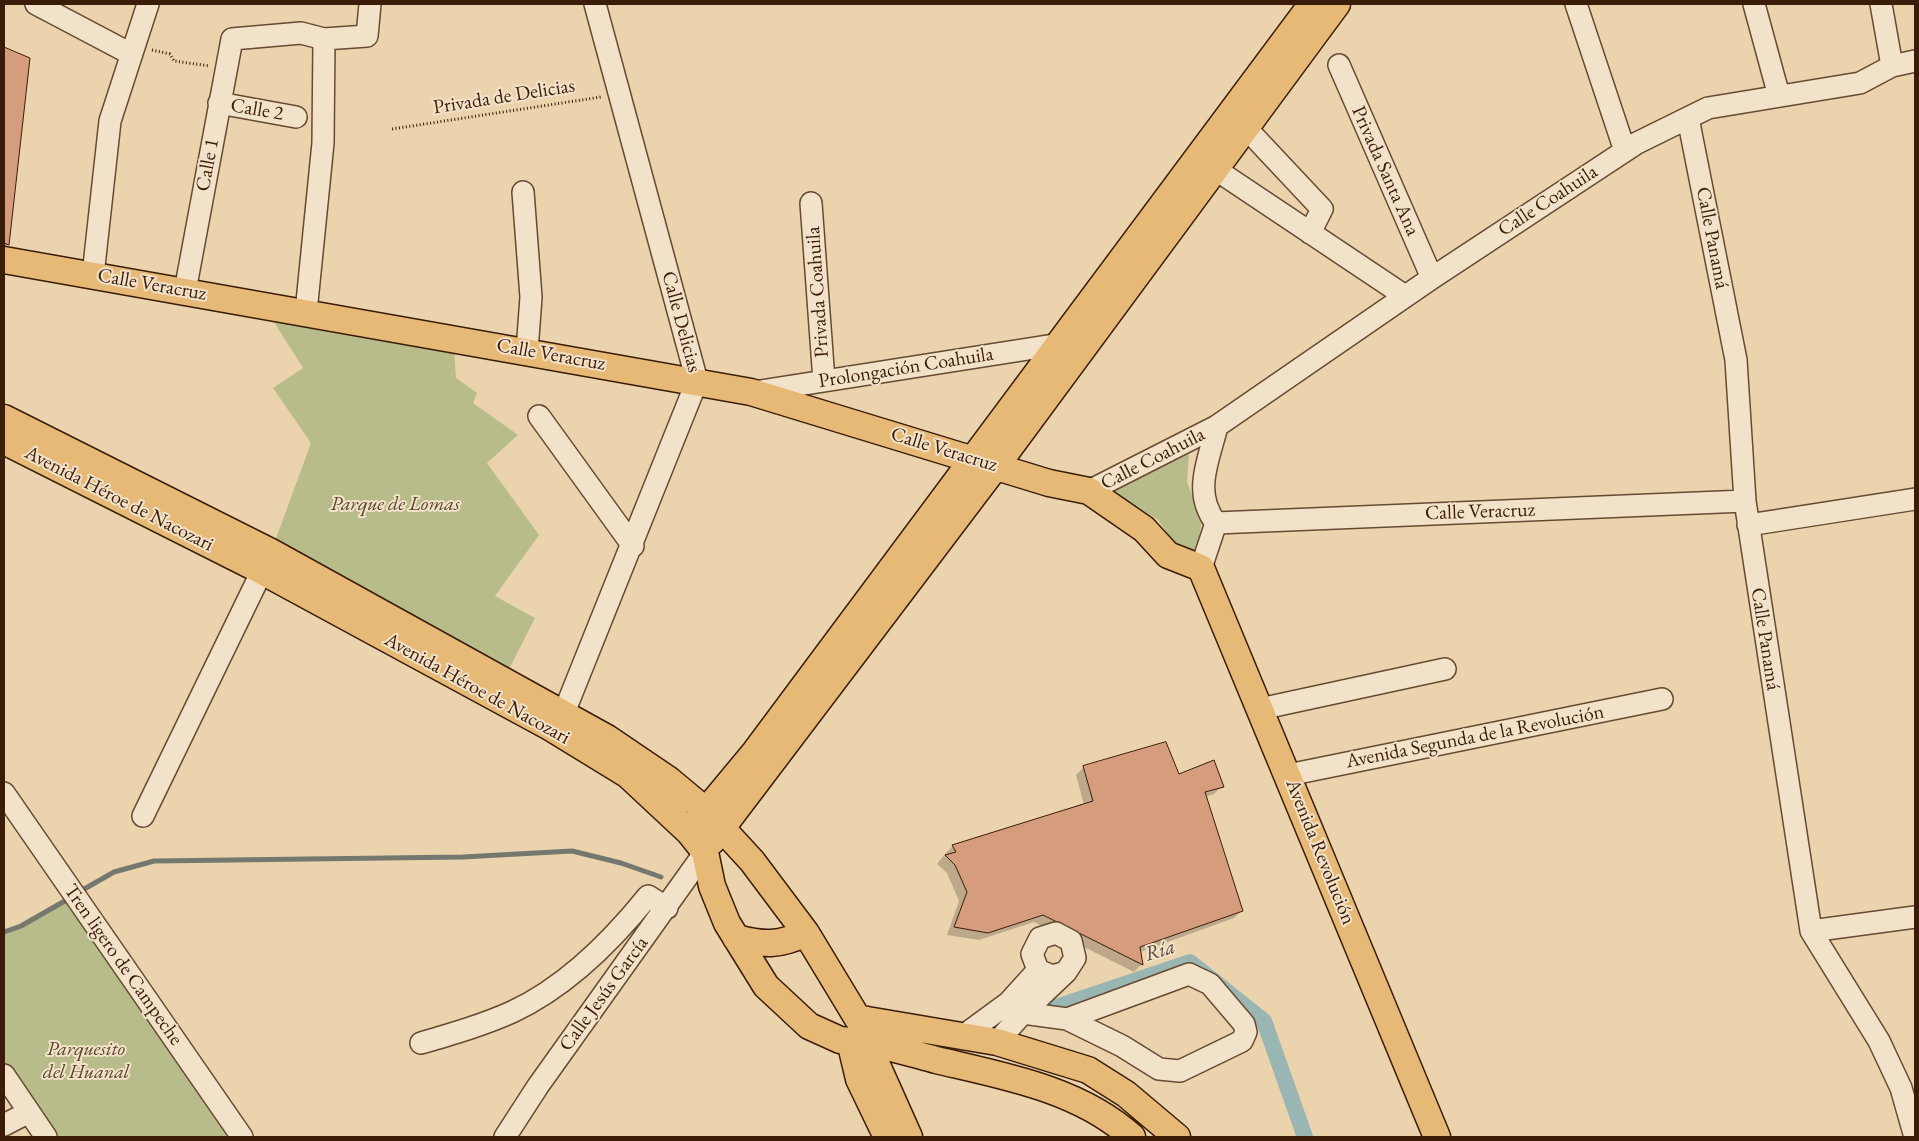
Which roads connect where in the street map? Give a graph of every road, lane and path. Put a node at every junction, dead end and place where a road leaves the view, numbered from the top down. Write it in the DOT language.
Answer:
graph roads {
  1 [pos="36,4"];
  2 [pos="148,4"];
  3 [pos="370,4"];
  4 [pos="595,4"];
  5 [pos="1312,4"];
  6 [pos="1336,4"];
  7 [pos="1576,4"];
  8 [pos="1754,4"];
  9 [pos="1881,4"];
  10 [pos="324,39"];
  11 [pos="132,50"];
  12 [pos="1915,61"];
  13 [pos="1338,65"];
  14 [pos="1892,66"];
  15 [pos="226,68"];
  16 [pos="619,94"];
  17 [pos="1779,96"];
  18 [pos="219,103"];
  19 [pos="296,117"];
  20 [pos="1688,118"];
  21 [pos="1245,127"];
  22 [pos="392,129"];
  23 [pos="1625,151"];
  24 [pos="1215,168"];
  25 [pos="523,192"];
  26 [pos="812,203"];
  27 [pos="1310,232"];
  28 [pos="4,260"];
  29 [pos="93,275"];
  30 [pos="1432,278"];
  31 [pos="184,291"];
  32 [pos="1405,296"];
  33 [pos="306,312"];
  34 [pos="1060,344"];
  35 [pos="527,351"];
  36 [pos="698,381"];
  37 [pos="824,381"];
  38 [pos="751,392"];
  39 [pos="539,416"];
  40 [pos="4,418"];
  41 [pos="1217,426"];
  42 [pos="4,441"];
  43 [pos="985,462"];
  44 [pos="1089,492"];
  45 [pos="1915,499"];
  46 [pos="1745,501"];
  47 [pos="1216,523"];
  48 [pos="1748,525"];
  49 [pos="235,546"];
  50 [pos="633,546"];
  51 [pos="1201,568"];
  52 [pos="262,571"];
  53 [pos="1445,669"];
  54 [pos="1662,699"];
  55 [pos="1260,709"];
  56 [pos="556,720"];
  57 [pos="1288,775"];
  58 [pos="4,793"];
  59 [pos="143,816"];
  60 [pos="713,819"];
  61 [pos="697,842"];
  62 [pos="667,908"];
  63 [pos="1915,917"];
  64 [pos="1811,931"];
  65 [pos="806,934"];
  66 [pos="736,938"];
  67 [pos="1038,970"];
  68 [pos="1066,972"];
  69 [pos="1016,1008"];
  70 [pos="1067,1019"];
  71 [pos="861,1031"];
  72 [pos="963,1036"];
  73 [pos="997,1042"];
  74 [pos="422,1043"];
  75 [pos="4,1075"];
  76 [pos="29,1112"];
  77 [pos="4,1125"];
  78 [pos="46,1137"];
  79 [pos="242,1137"];
  80 [pos="505,1137"];
  81 [pos="887,1137"];
  82 [pos="909,1137"];
  83 [pos="1132,1137"];
  84 [pos="1177,1137"];
  85 [pos="1437,1137"];
  86 [pos="1915,1137"];
  1 -- 11 [label="street"];
  2 -- 11 [label="street"];
  3 -- 10 [label="street"];
  4 -- 16 [label="street, Calle Delicias"];
  5 -- 34 [label="main road"];
  6 -- 21 [label="main road"];
  7 -- 23 [label="street"];
  8 -- 17 [label="street"];
  9 -- 14 [label="street"];
  10 -- 15 [label="street, Calle 1"];
  10 -- 33 [label="street"];
  11 -- 15 [label="path"];
  11 -- 29 [label="street"];
  12 -- 14 [label="street, Calle Coahuila"];
  13 -- 30 [label="street, Privada Santa Ana"];
  14 -- 17 [label="street, Calle Coahuila"];
  15 -- 18 [label="street, Calle 1"];
  16 -- 22 [label="path, Privada de Delicias"];
  16 -- 36 [label="street, Calle Delicias"];
  17 -- 20 [label="street, Calle Coahuila"];
  18 -- 19 [label="street, Calle 2"];
  18 -- 31 [label="street, Calle 1"];
  20 -- 23 [label="street, Calle Coahuila"];
  20 -- 46 [label="street, Calle Panamá"];
  21 -- 24 [label="main road"];
  21 -- 27 [label="street"];
  23 -- 30 [label="street, Calle Coahuila"];
  24 -- 27 [label="street"];
  24 -- 43 [label="main road"];
  25 -- 35 [label="street"];
  26 -- 37 [label="street, Privada Coahuila"];
  27 -- 32 [label="street"];
  28 -- 29 [label="main road, Calle Veracruz"];
  29 -- 31 [label="main road, Calle Veracruz"];
  30 -- 32 [label="street, Calle Coahuila"];
  31 -- 33 [label="main road, Calle Veracruz"];
  32 -- 41 [label="street, Calle Coahuila"];
  33 -- 35 [label="main road, Calle Veracruz"];
  34 -- 37 [label="street, Prolongación Coahuila"];
  34 -- 43 [label="main road"];
  35 -- 36 [label="main road, Calle Veracruz"];
  36 -- 38 [label="main road, Calle Veracruz"];
  36 -- 50 [label="street, Calle Delicias"];
  37 -- 38 [label="street, Prolongación Coahuila"];
  38 -- 43 [label="main road, Calle Veracruz"];
  39 -- 50 [label="street"];
  40 -- 49 [label="main road, Avenida Héroe de Nacozari"];
  41 -- 44 [label="street, Calle Coahuila"];
  41 -- 47 [label="street, Calle Coahuila"];
  42 -- 49 [label="main road, Avenida Héroe de Nacozari"];
  43 -- 44 [label="main road, Calle Veracruz"];
  43 -- 60 [label="main road"];
  44 -- 51 [label="main road"];
  45 -- 48 [label="street"];
  46 -- 47 [label="street, Calle Veracruz"];
  46 -- 48 [label="street, Calle Panamá"];
  47 -- 51 [label="street"];
  48 -- 64 [label="street, Calle Panamá"];
  49 -- 52 [label="main road, Avenida Héroe de Nacozari"];
  49 -- 56 [label="main road, Avenida Héroe de Nacozari"];
  50 -- 56 [label="street, Calle Delicias"];
  51 -- 55 [label="main road, Avenida Revolución"];
  52 -- 56 [label="main road, Avenida Héroe de Nacozari"];
  52 -- 59 [label="street"];
  53 -- 55 [label="street"];
  54 -- 57 [label="street, Avenida Segunda de la Revolución"];
  55 -- 57 [label="main road, Avenida Revolución"];
  56 -- 60 [label="main road, Avenida Héroe de Nacozari"];
  56 -- 61 [label="main road, Avenida Héroe de Nacozari"];
  57 -- 85 [label="main road, Avenida Revolución"];
  58 -- 79 [label="street, Tren ligero de Campeche"];
  60 -- 61 [label="main road"];
  60 -- 65 [label="main road, Avenida Héroe de Nacozari"];
  61 -- 62 [label="street, Calle Jesús García"];
  61 -- 66 [label="main road"];
  62 -- 74 [label="street"];
  62 -- 80 [label="street, Calle Jesús García"];
  63 -- 64 [label="street"];
  64 -- 86 [label="street, Calle Panamá"];
  65 -- 66 [label="main road"];
  65 -- 71 [label="main road, Avenida Héroe de Nacozari"];
  66 -- 71 [label="main road"];
  67 -- 68 [label="street"];
  67 -- 68 [label="street"];
  67 -- 69 [label="street"];
  68 -- 69 [label="street"];
  69 -- 70 [label="street"];
  69 -- 72 [label="street"];
  69 -- 73 [label="street"];
  70 -- 70 [label="street"];
  71 -- 72 [label="main road"];
  71 -- 81 [label="main road, Avenida Héroe de Nacozari"];
  71 -- 82 [label="main road, Avenida Héroe de Nacozari"];
  71 -- 83 [label="main road"];
  72 -- 73 [label="main road"];
  73 -- 84 [label="main road"];
  75 -- 76 [label="street"];
  76 -- 77 [label="street"];
  76 -- 78 [label="street"];
}
